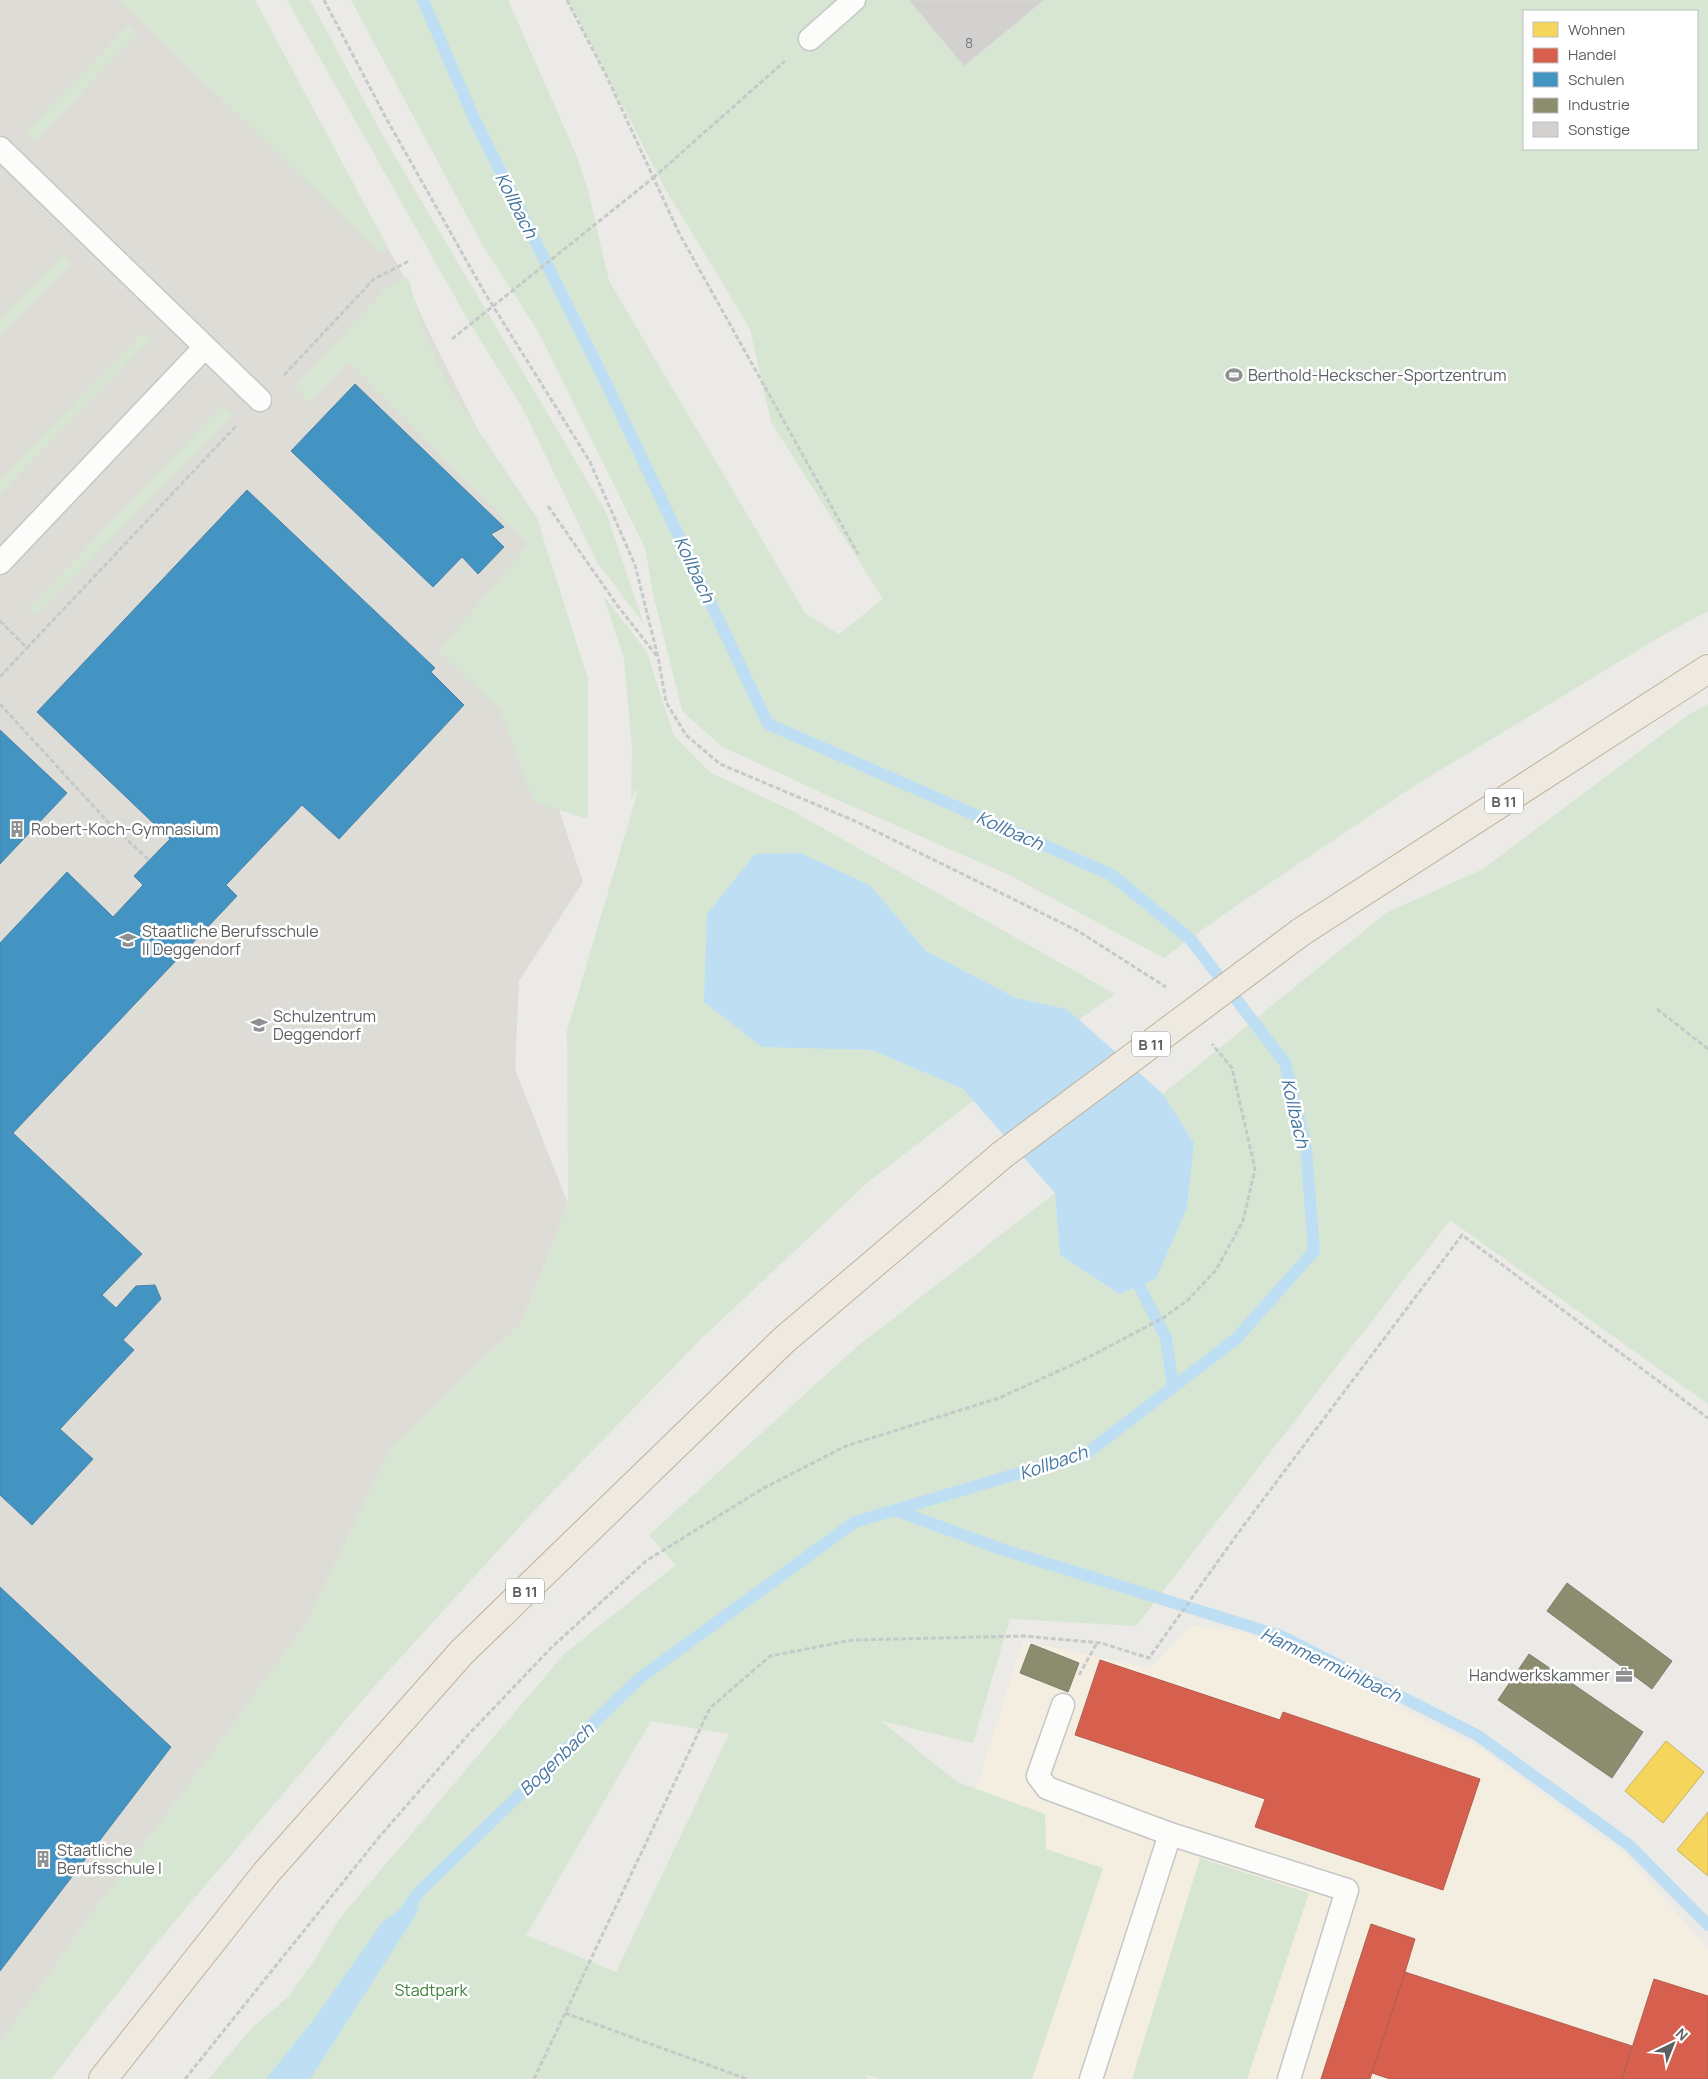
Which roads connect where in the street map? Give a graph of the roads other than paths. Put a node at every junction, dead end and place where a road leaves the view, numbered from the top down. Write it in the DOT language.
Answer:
graph roads {
  1 [pos="854,0"];
  2 [pos="810,39"];
  3 [pos="0,148"];
  4 [pos="205,347"];
  5 [pos="260,400"];
  6 [pos="0,563"];
  7 [pos="1708,669"];
  8 [pos="1063,1705"];
  9 [pos="1170,1834"];
  10 [pos="103,2079"];
  11 [pos="1091,2079"];
  12 [pos="1289,2079"];
  1 -- 2 [label="lane"];
  3 -- 4 [label="lane"];
  4 -- 5 [label="lane"];
  4 -- 6 [label="lane"];
  7 -- 10 [label="highway, B 11, bridge"];
  8 -- 9 [label="lane"];
  9 -- 11 [label="lane"];
  9 -- 12 [label="lane"];
}
